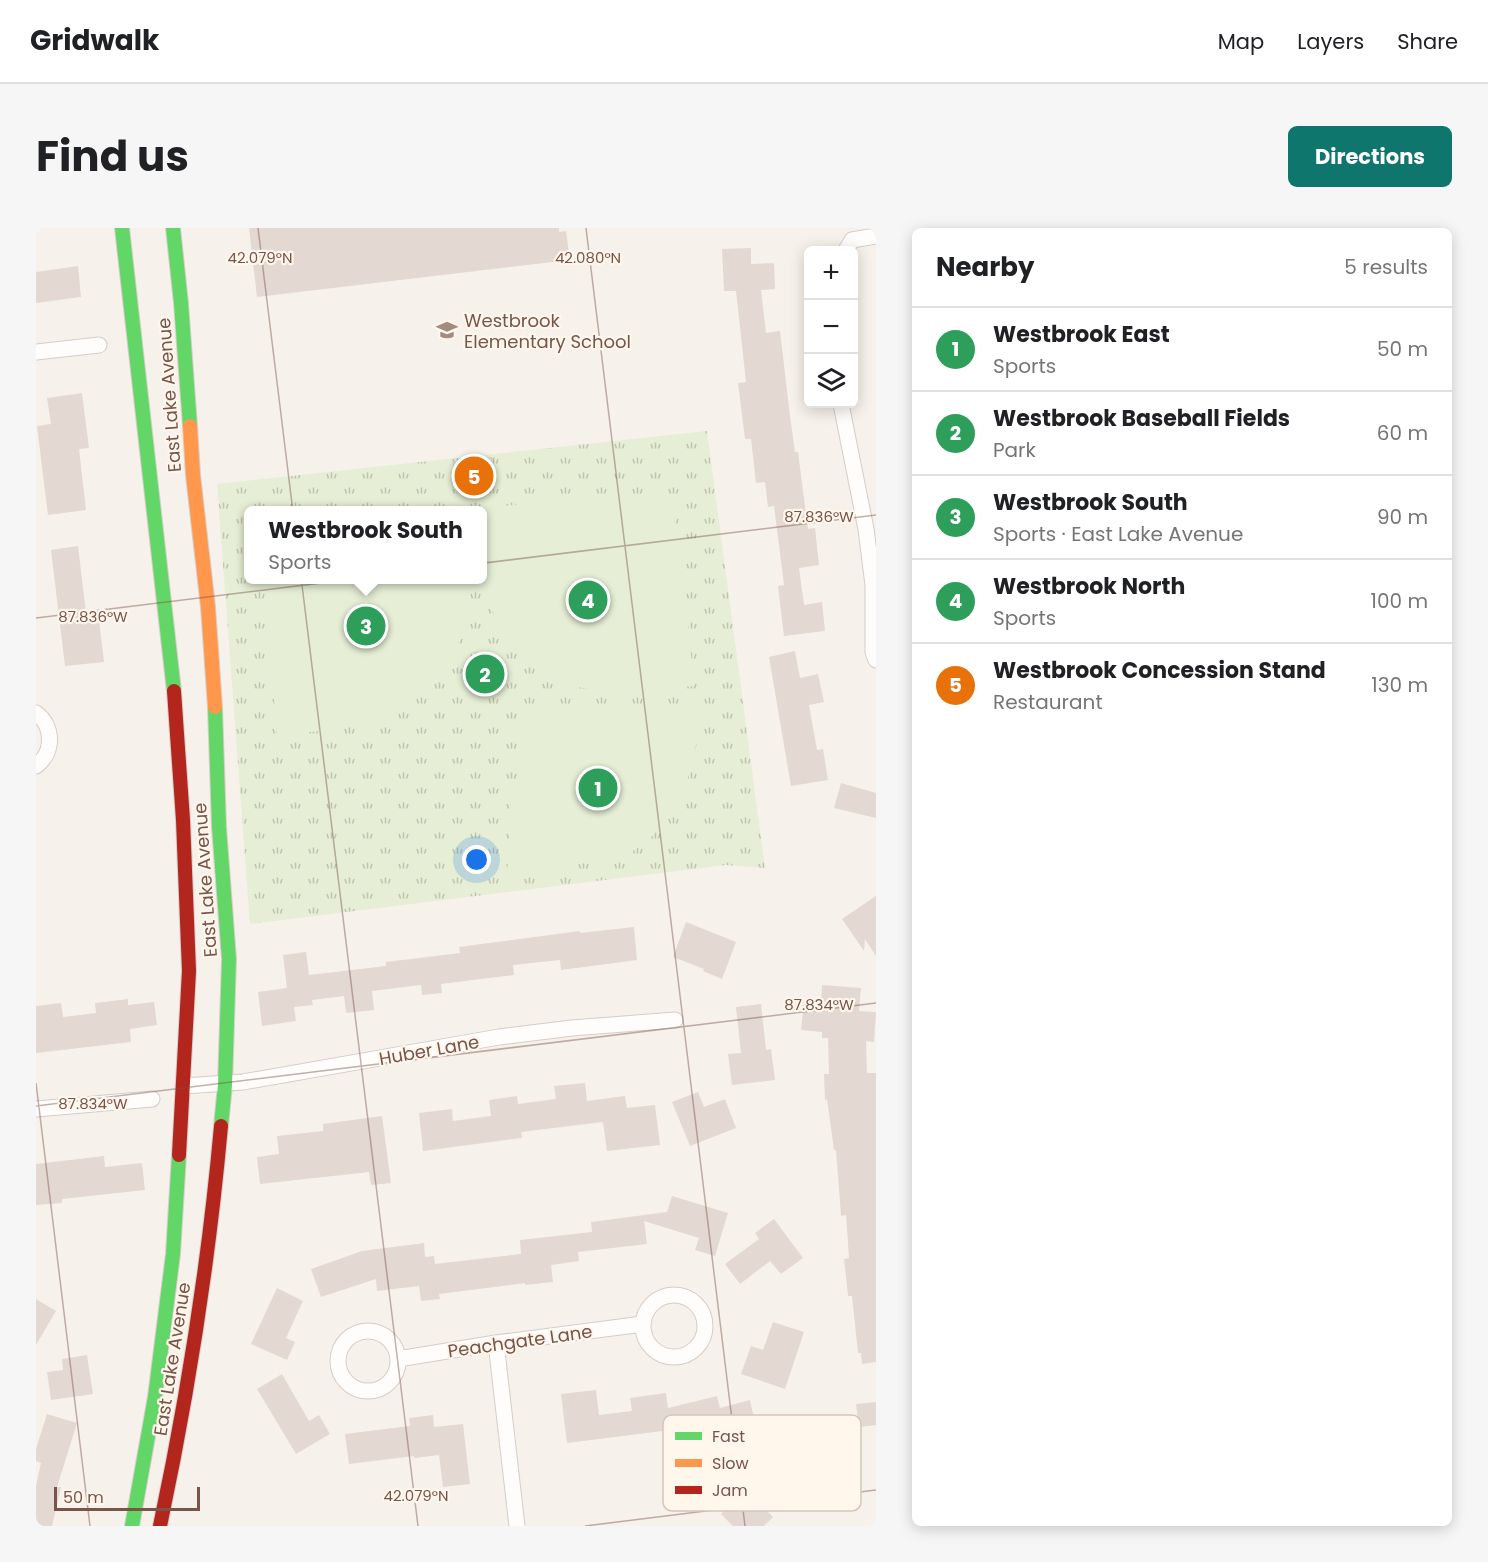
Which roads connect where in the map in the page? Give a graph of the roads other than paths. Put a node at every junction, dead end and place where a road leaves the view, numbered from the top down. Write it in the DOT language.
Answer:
graph roads {
  1 [pos="122,228"];
  2 [pos="172,228"];
  3 [pos="876,236"];
  4 [pos="848,246"];
  5 [pos="99,345"];
  6 [pos="36,352"];
  7 [pos="842,408"];
  8 [pos="876,660"];
  9 [pos="36,713"];
  10 [pos="36,766"];
  11 [pos="675,1020"];
  12 [pos="225,1085"];
  13 [pos="184,1086"];
  14 [pos="152,1099"];
  15 [pos="36,1108"];
  16 [pos="643,1324"];
  17 [pos="496,1343"];
  18 [pos="398,1359"];
  19 [pos="132,1526"];
  20 [pos="160,1526"];
  21 [pos="517,1526"];
  1 -- 13 [label="main road, East Lake Avenue"];
  2 -- 12 [label="main road, East Lake Avenue"];
  3 -- 4 [label="street"];
  5 -- 6 [label="street"];
  7 -- 8 [label="street"];
  9 -- 10 [label="street"];
  11 -- 12 [label="street, Huber Lane"];
  12 -- 13 [label="street, Huber Lane"];
  12 -- 20 [label="main road, East Lake Avenue"];
  13 -- 19 [label="main road, East Lake Avenue"];
  14 -- 15 [label="street"];
  16 -- 16 [label="street"];
  16 -- 17 [label="street, Peachgate Lane"];
  17 -- 18 [label="street, Peachgate Lane"];
  17 -- 21 [label="street"];
  18 -- 18 [label="street"];
}
